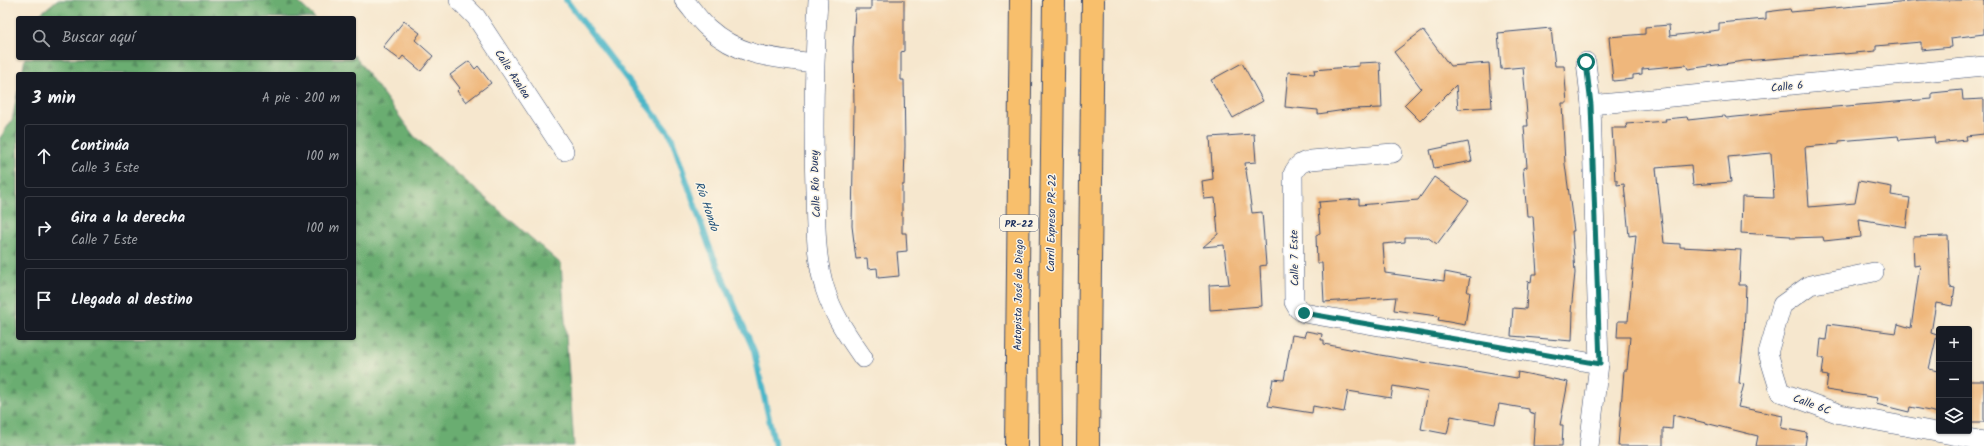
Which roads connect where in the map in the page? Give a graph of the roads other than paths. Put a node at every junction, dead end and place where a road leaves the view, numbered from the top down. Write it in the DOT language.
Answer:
graph roads {
  1 [pos="459,0"];
  2 [pos="684,0"];
  3 [pos="818,0"];
  4 [pos="1021,0"];
  5 [pos="1054,0"];
  6 [pos="1093,0"];
  7 [pos="1586,62"];
  8 [pos="814,63"];
  9 [pos="1984,66"];
  10 [pos="1591,105"];
  11 [pos="564,151"];
  12 [pos="1392,152"];
  13 [pos="1874,272"];
  14 [pos="863,358"];
  15 [pos="1600,364"];
  16 [pos="1984,441"];
  17 [pos="1016,446"];
  18 [pos="1052,446"];
  19 [pos="1088,446"];
  20 [pos="1589,446"];
  1 -- 11 [label="street, Calle Azalea"];
  2 -- 8 [label="street"];
  3 -- 8 [label="street, Calle Río Duey"];
  4 -- 17 [label="highway, Autopista José de Diego / PR-22"];
  5 -- 18 [label="highway, Carril Expreso PR-22"];
  6 -- 19 [label="highway"];
  7 -- 10 [label="street"];
  8 -- 14 [label="street, Calle Río Duey"];
  9 -- 10 [label="street, Calle 6"];
  10 -- 15 [label="street"];
  12 -- 15 [label="street, Calle 7 Este"];
  13 -- 16 [label="street, Calle 6C"];
  15 -- 20 [label="street"];
}
